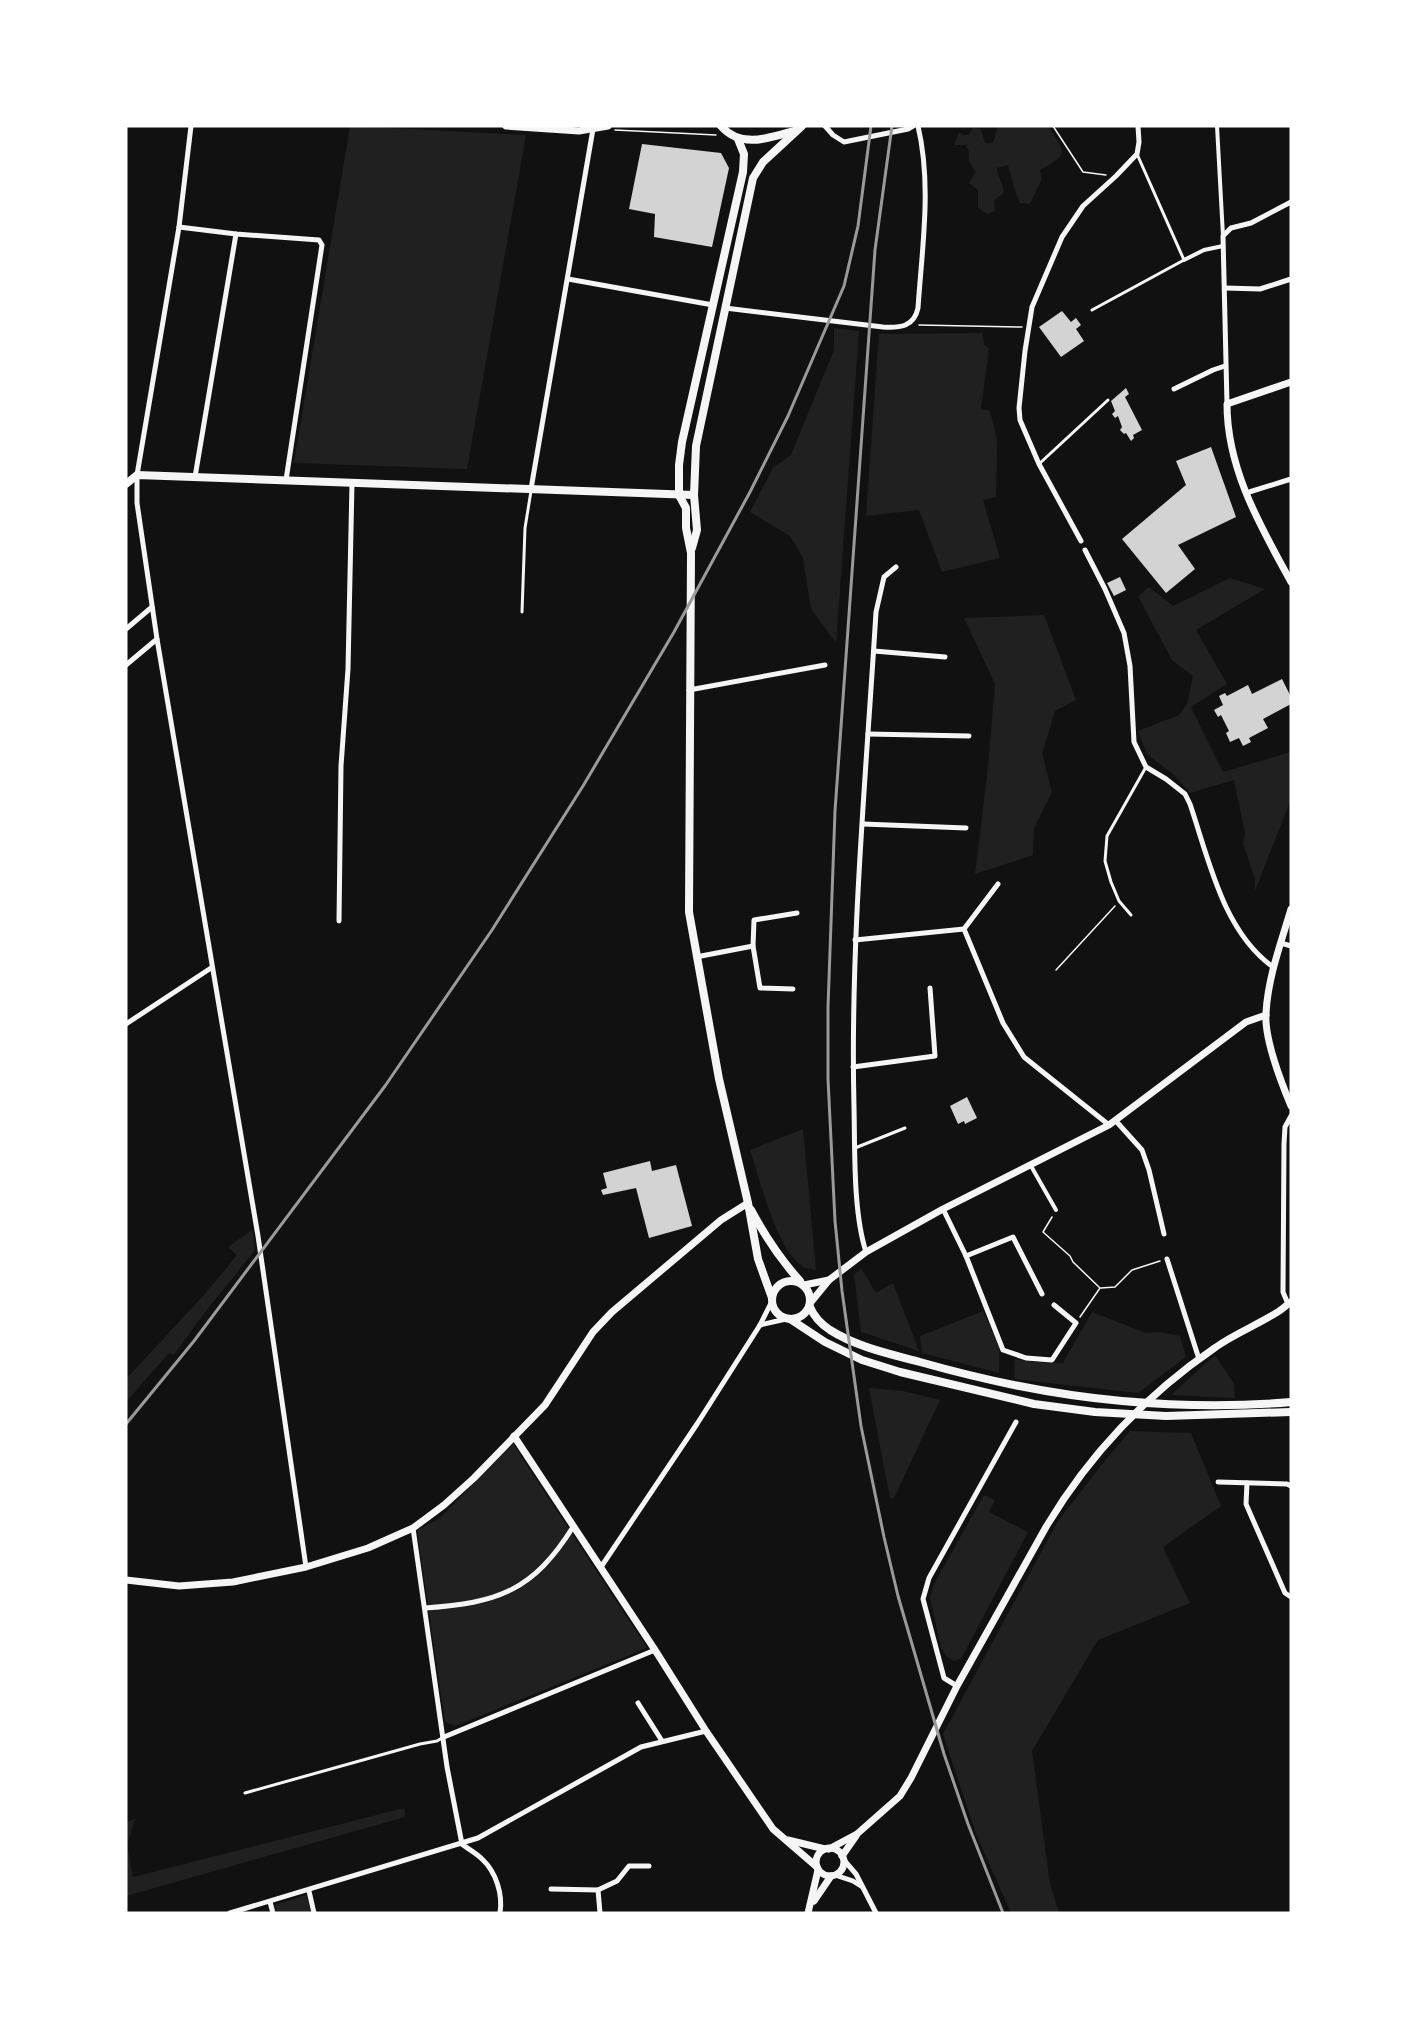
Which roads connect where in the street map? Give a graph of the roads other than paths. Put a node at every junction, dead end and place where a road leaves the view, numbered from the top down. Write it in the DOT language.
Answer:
graph roads {
  1 [pos="191,126"];
  2 [pos="506,126"];
  3 [pos="721,126"];
  4 [pos="825,126"];
  5 [pos="913,126"];
  6 [pos="918,126"];
  7 [pos="1138,126"];
  8 [pos="1217,126"];
  9 [pos="610,128"];
  10 [pos="800,128"];
  11 [pos="593,129"];
  12 [pos="738,139"];
  13 [pos="1137,154"];
  14 [pos="1291,202"];
  15 [pos="179,227"];
  16 [pos="236,234"];
  17 [pos="1223,236"];
  18 [pos="1223,246"];
  19 [pos="1184,260"];
  20 [pos="567,279"];
  21 [pos="1291,279"];
  22 [pos="1225,288"];
  23 [pos="713,305"];
  24 [pos="725,308"];
  25 [pos="1092,310"];
  26 [pos="1226,366"];
  27 [pos="1291,381"];
  28 [pos="1174,389"];
  29 [pos="1108,400"];
  30 [pos="1227,404"];
  31 [pos="1039,464"];
  32 [pos="137,475"];
  33 [pos="195,477"];
  34 [pos="1291,479"];
  35 [pos="286,480"];
  36 [pos="352,483"];
  37 [pos="126,484"];
  38 [pos="531,489"];
  39 [pos="1246,493"];
  40 [pos="679,495"];
  41 [pos="694,495"];
  42 [pos="1081,541"];
  43 [pos="1085,550"];
  44 [pos="691,553"];
  45 [pos="896,567"];
  46 [pos="1291,582"];
  47 [pos="152,607"];
  48 [pos="522,612"];
  49 [pos="126,629"];
  50 [pos="157,639"];
  51 [pos="874,651"];
  52 [pos="945,657"];
  53 [pos="126,665"];
  54 [pos="825,665"];
  55 [pos="689,690"];
  56 [pos="868,734"];
  57 [pos="969,736"];
  58 [pos="1146,767"];
  59 [pos="863,824"];
  60 [pos="966,828"];
  61 [pos="998,884"];
  62 [pos="1291,909"];
  63 [pos="797,913"];
  64 [pos="1131,915"];
  65 [pos="339,921"];
  66 [pos="964,928"];
  67 [pos="855,940"];
  68 [pos="1281,943"];
  69 [pos="753,946"];
  70 [pos="1291,946"];
  71 [pos="696,957"];
  72 [pos="1273,967"];
  73 [pos="211,968"];
  74 [pos="930,988"];
  75 [pos="794,989"];
  76 [pos="1266,1015"];
  77 [pos="126,1024"];
  78 [pos="853,1066"];
  79 [pos="1291,1106"];
  80 [pos="1291,1116"];
  81 [pos="1115,1120"];
  82 [pos="1109,1125"];
  83 [pos="905,1128"];
  84 [pos="855,1148"];
  85 [pos="1031,1166"];
  86 [pos="748,1203"];
  87 [pos="944,1209"];
  88 [pos="1056,1210"];
  89 [pos="1164,1234"];
  90 [pos="866,1252"];
  91 [pos="966,1256"];
  92 [pos="1167,1259"];
  93 [pos="829,1280"];
  94 [pos="803,1284"];
  95 [pos="1042,1294"];
  96 [pos="772,1300"];
  97 [pos="1289,1303"];
  98 [pos="810,1304"];
  99 [pos="1054,1305"];
  100 [pos="788,1319"];
  101 [pos="760,1324"];
  102 [pos="1198,1359"];
  103 [pos="1291,1402"];
  104 [pos="1291,1412"];
  105 [pos="1016,1422"];
  106 [pos="514,1436"];
  107 [pos="1218,1482"];
  108 [pos="1247,1483"];
  109 [pos="1291,1486"];
  110 [pos="573,1527"];
  111 [pos="413,1528"];
  112 [pos="306,1567"];
  113 [pos="601,1568"];
  114 [pos="126,1580"];
  115 [pos="1291,1597"];
  116 [pos="425,1608"];
  117 [pos="655,1650"];
  118 [pos="957,1686"];
  119 [pos="638,1703"];
  120 [pos="706,1731"];
  121 [pos="444,1737"];
  122 [pos="662,1741"];
  123 [pos="245,1793"];
  124 [pos="857,1834"];
  125 [pos="783,1838"];
  126 [pos="462,1844"];
  127 [pos="827,1849"];
  128 [pos="843,1858"];
  129 [pos="649,1866"];
  130 [pos="817,1868"];
  131 [pos="832,1876"];
  132 [pos="862,1887"];
  133 [pos="551,1890"];
  134 [pos="598,1890"];
  135 [pos="309,1891"];
  136 [pos="270,1902"];
  137 [pos="230,1913"];
  138 [pos="273,1913"];
  139 [pos="314,1913"];
  140 [pos="500,1913"];
  141 [pos="600,1913"];
  142 [pos="808,1913"];
  143 [pos="876,1913"];
  1 -- 15 [label="street"];
  2 -- 11 [label="street"];
  3 -- 12 [label="main road"];
  4 -- 5 [label="street"];
  6 -- 24 [label="street"];
  7 -- 13 [label="street"];
  8 -- 17 [label="street"];
  9 -- 11 [label="street"];
  10 -- 12 [label="main road"];
  10 -- 24 [label="main road"];
  11 -- 20 [label="street"];
  12 -- 23 [label="main road"];
  13 -- 19 [label="lane"];
  13 -- 31 [label="street"];
  14 -- 17 [label="street"];
  15 -- 16 [label="street"];
  15 -- 32 [label="street"];
  16 -- 33 [label="street"];
  16 -- 35 [label="street"];
  17 -- 18 [label="street"];
  18 -- 19 [label="street"];
  18 -- 22 [label="street"];
  19 -- 25 [label="lane"];
  20 -- 23 [label="street"];
  20 -- 38 [label="street"];
  21 -- 22 [label="street"];
  22 -- 26 [label="street"];
  23 -- 40 [label="main road"];
  24 -- 41 [label="main road"];
  26 -- 28 [label="street"];
  26 -- 30 [label="street"];
  27 -- 30 [label="street"];
  29 -- 31 [label="lane"];
  30 -- 39 [label="street"];
  31 -- 42 [label="street"];
  32 -- 33 [label="main road"];
  32 -- 37 [label="main road"];
  32 -- 47 [label="street"];
  33 -- 35 [label="main road"];
  34 -- 39 [label="street"];
  35 -- 36 [label="main road"];
  36 -- 38 [label="main road"];
  36 -- 65 [label="street"];
  38 -- 40 [label="main road"];
  38 -- 48 [label="lane"];
  39 -- 46 [label="street"];
  40 -- 41 [label="main road"];
  40 -- 44 [label="main road"];
  41 -- 44 [label="main road"];
  43 -- 58 [label="street"];
  44 -- 55 [label="main road"];
  45 -- 51 [label="street"];
  47 -- 49 [label="street"];
  47 -- 50 [label="street"];
  50 -- 53 [label="street"];
  50 -- 73 [label="street"];
  51 -- 52 [label="street"];
  51 -- 56 [label="street"];
  54 -- 55 [label="street"];
  55 -- 71 [label="main road"];
  56 -- 57 [label="street"];
  56 -- 59 [label="street"];
  58 -- 64 [label="lane"];
  58 -- 72 [label="street"];
  59 -- 60 [label="street"];
  59 -- 67 [label="street"];
  61 -- 66 [label="street"];
  62 -- 68 [label="street"];
  63 -- 69 [label="street"];
  66 -- 67 [label="street"];
  66 -- 82 [label="street"];
  67 -- 78 [label="street"];
  68 -- 70 [label="street"];
  68 -- 72 [label="street"];
  69 -- 71 [label="street"];
  69 -- 75 [label="street"];
  71 -- 86 [label="main road"];
  72 -- 76 [label="street"];
  73 -- 77 [label="street"];
  73 -- 112 [label="street"];
  74 -- 78 [label="street"];
  76 -- 79 [label="street"];
  76 -- 81 [label="street"];
  78 -- 84 [label="street"];
  80 -- 97 [label="street"];
  81 -- 82 [label="street"];
  81 -- 89 [label="street"];
  82 -- 85 [label="street"];
  83 -- 84 [label="lane"];
  84 -- 90 [label="street"];
  85 -- 87 [label="street"];
  85 -- 88 [label="street"];
  86 -- 94 [label="main road"];
  86 -- 96 [label="main road"];
  86 -- 106 [label="street"];
  87 -- 90 [label="street"];
  87 -- 91 [label="street"];
  90 -- 93 [label="street"];
  91 -- 95 [label="street"];
  91 -- 99 [label="street"];
  92 -- 102 [label="street"];
  93 -- 94 [label="street"];
  93 -- 98 [label="street"];
  94 -- 96 [label="main road"];
  94 -- 98 [label="main road"];
  96 -- 100 [label="main road"];
  96 -- 101 [label="street"];
  97 -- 102 [label="street"];
  98 -- 100 [label="main road"];
  98 -- 103 [label="main road"];
  100 -- 101 [label="street"];
  100 -- 104 [label="main road"];
  101 -- 113 [label="street"];
  102 -- 118 [label="street"];
  105 -- 118 [label="street"];
  106 -- 110 [label="street"];
  106 -- 111 [label="street"];
  107 -- 108 [label="street"];
  108 -- 109 [label="street"];
  108 -- 115 [label="street"];
  110 -- 113 [label="street"];
  110 -- 116 [label="street"];
  111 -- 112 [label="street"];
  111 -- 116 [label="street"];
  112 -- 114 [label="street"];
  113 -- 117 [label="street"];
  116 -- 121 [label="street"];
  117 -- 120 [label="street"];
  117 -- 121 [label="street"];
  118 -- 124 [label="street"];
  119 -- 122 [label="street"];
  120 -- 122 [label="street"];
  120 -- 125 [label="street"];
  121 -- 123 [label="lane"];
  121 -- 126 [label="street"];
  122 -- 126 [label="street"];
  124 -- 127 [label="street"];
  124 -- 128 [label="street"];
  125 -- 127 [label="street"];
  125 -- 130 [label="street"];
  126 -- 135 [label="street"];
  126 -- 140 [label="street"];
  127 -- 128 [label="street"];
  127 -- 130 [label="street"];
  128 -- 131 [label="street"];
  128 -- 132 [label="street"];
  129 -- 134 [label="street"];
  130 -- 131 [label="street"];
  130 -- 142 [label="street"];
  131 -- 132 [label="street"];
  131 -- 142 [label="street"];
  132 -- 143 [label="street"];
  133 -- 134 [label="street"];
  134 -- 141 [label="street"];
  135 -- 136 [label="street"];
  135 -- 139 [label="street"];
  136 -- 137 [label="street"];
  136 -- 138 [label="street"];
}
